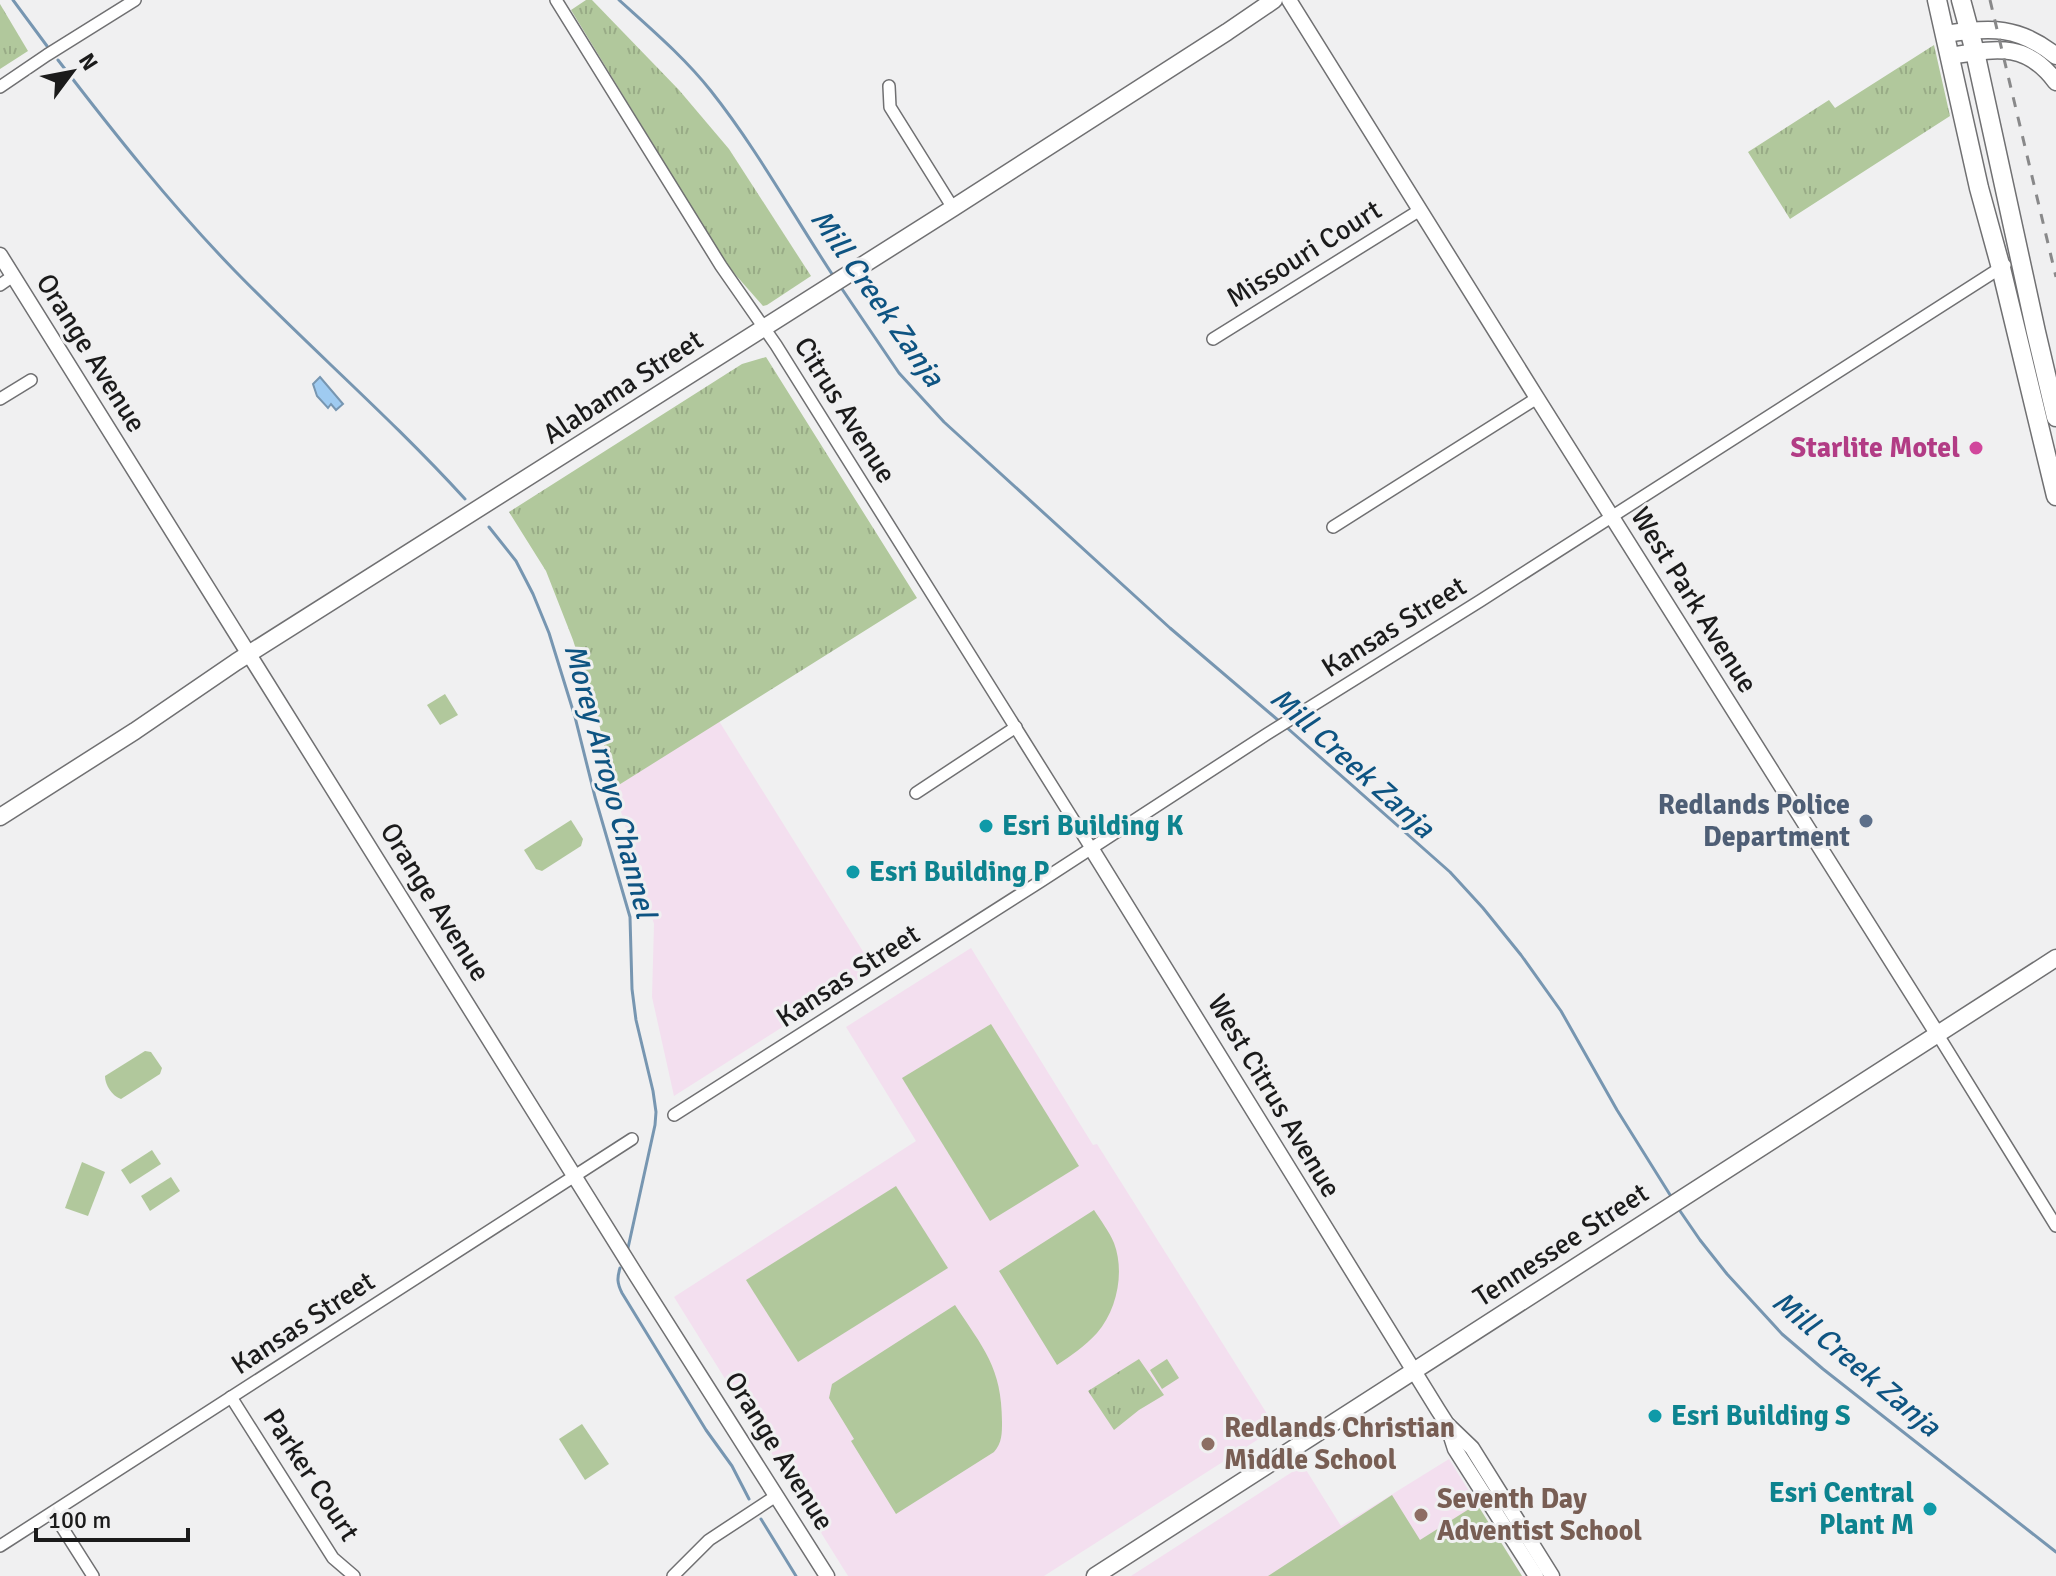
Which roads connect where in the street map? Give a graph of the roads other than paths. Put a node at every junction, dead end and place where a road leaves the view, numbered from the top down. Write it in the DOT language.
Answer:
graph roads {
  1 [pos="135,0"];
  2 [pos="556,0"];
  3 [pos="1274,0"];
  4 [pos="1289,0"];
  5 [pos="1937,0"];
  6 [pos="1961,0"];
  7 [pos="1969,30"];
  8 [pos="1945,34"];
  9 [pos="1975,52"];
  10 [pos="1950,56"];
  11 [pos="2056,56"];
  12 [pos="2056,82"];
  13 [pos="889,86"];
  14 [pos="0,87"];
  15 [pos="953,208"];
  16 [pos="1420,210"];
  17 [pos="0,255"];
  18 [pos="2019,256"];
  19 [pos="2001,268"];
  20 [pos="6,281"];
  21 [pos="765,328"];
  22 [pos="1213,339"];
  23 [pos="31,380"];
  24 [pos="1,396"];
  25 [pos="1537,398"];
  26 [pos="2056,417"];
  27 [pos="2056,496"];
  28 [pos="1611,516"];
  29 [pos="1333,527"];
  30 [pos="250,654"];
  31 [pos="1016,727"];
  32 [pos="916,793"];
  33 [pos="0,817"];
  34 [pos="1091,848"];
  35 [pos="2056,958"];
  36 [pos="1938,1035"];
  37 [pos="674,1115"];
  38 [pos="632,1139"];
  39 [pos="575,1177"];
  40 [pos="2056,1226"];
  41 [pos="1413,1371"];
  42 [pos="231,1397"];
  43 [pos="1447,1424"];
  44 [pos="776,1496"];
  45 [pos="53,1513"];
  46 [pos="0,1546"];
  47 [pos="93,1576"];
  48 [pos="354,1576"];
  49 [pos="673,1576"];
  50 [pos="827,1576"];
  51 [pos="1095,1576"];
  52 [pos="1536,1576"];
  53 [pos="1552,1576"];
  1 -- 14 [label="street"];
  2 -- 21 [label="street, Citrus Avenue"];
  3 -- 15 [label="main road, Alabama Street"];
  4 -- 16 [label="street, West Park Avenue"];
  5 -- 8 [label="main road"];
  6 -- 7 [label="main road"];
  7 -- 8 [label="main road"];
  7 -- 9 [label="main road"];
  7 -- 11 [label="main road"];
  8 -- 10 [label="main road"];
  9 -- 10 [label="main road"];
  9 -- 12 [label="main road"];
  9 -- 18 [label="main road"];
  10 -- 19 [label="main road"];
  13 -- 15 [label="street"];
  15 -- 21 [label="main road, Alabama Street"];
  16 -- 22 [label="street, Missouri Court"];
  16 -- 25 [label="street, West Park Avenue"];
  17 -- 20 [label="street, Orange Avenue"];
  18 -- 19 [label="street, Kansas Street"];
  18 -- 26 [label="main road"];
  19 -- 27 [label="main road"];
  19 -- 28 [label="street, Kansas Street"];
  20 -- 30 [label="street, Orange Avenue"];
  21 -- 30 [label="main road, Alabama Street"];
  21 -- 31 [label="street, Citrus Avenue"];
  23 -- 24 [label="street"];
  25 -- 28 [label="street, West Park Avenue"];
  25 -- 29 [label="street"];
  28 -- 34 [label="street, Kansas Street"];
  28 -- 36 [label="street, West Park Avenue"];
  30 -- 33 [label="main road, Alabama Street"];
  30 -- 39 [label="street, Orange Avenue"];
  31 -- 32 [label="street"];
  31 -- 34 [label="street, Citrus Avenue"];
  34 -- 37 [label="street, Kansas Street"];
  34 -- 41 [label="street, West Citrus Avenue"];
  35 -- 36 [label="main road, Tennessee Street"];
  36 -- 40 [label="street, West Park Avenue"];
  36 -- 41 [label="main road, Tennessee Street"];
  38 -- 39 [label="street, Kansas Street"];
  39 -- 42 [label="street, Kansas Street"];
  39 -- 44 [label="street, Orange Avenue"];
  41 -- 43 [label="street, West Citrus Avenue"];
  41 -- 51 [label="main road, Tennessee Street"];
  42 -- 45 [label="street, Kansas Street"];
  42 -- 48 [label="street, Parker Court"];
  43 -- 52 [label="street"];
  43 -- 53 [label="street"];
  44 -- 49 [label="street"];
  44 -- 50 [label="street, Orange Avenue"];
  45 -- 46 [label="street, Kansas Street"];
  45 -- 47 [label="street"];
}
